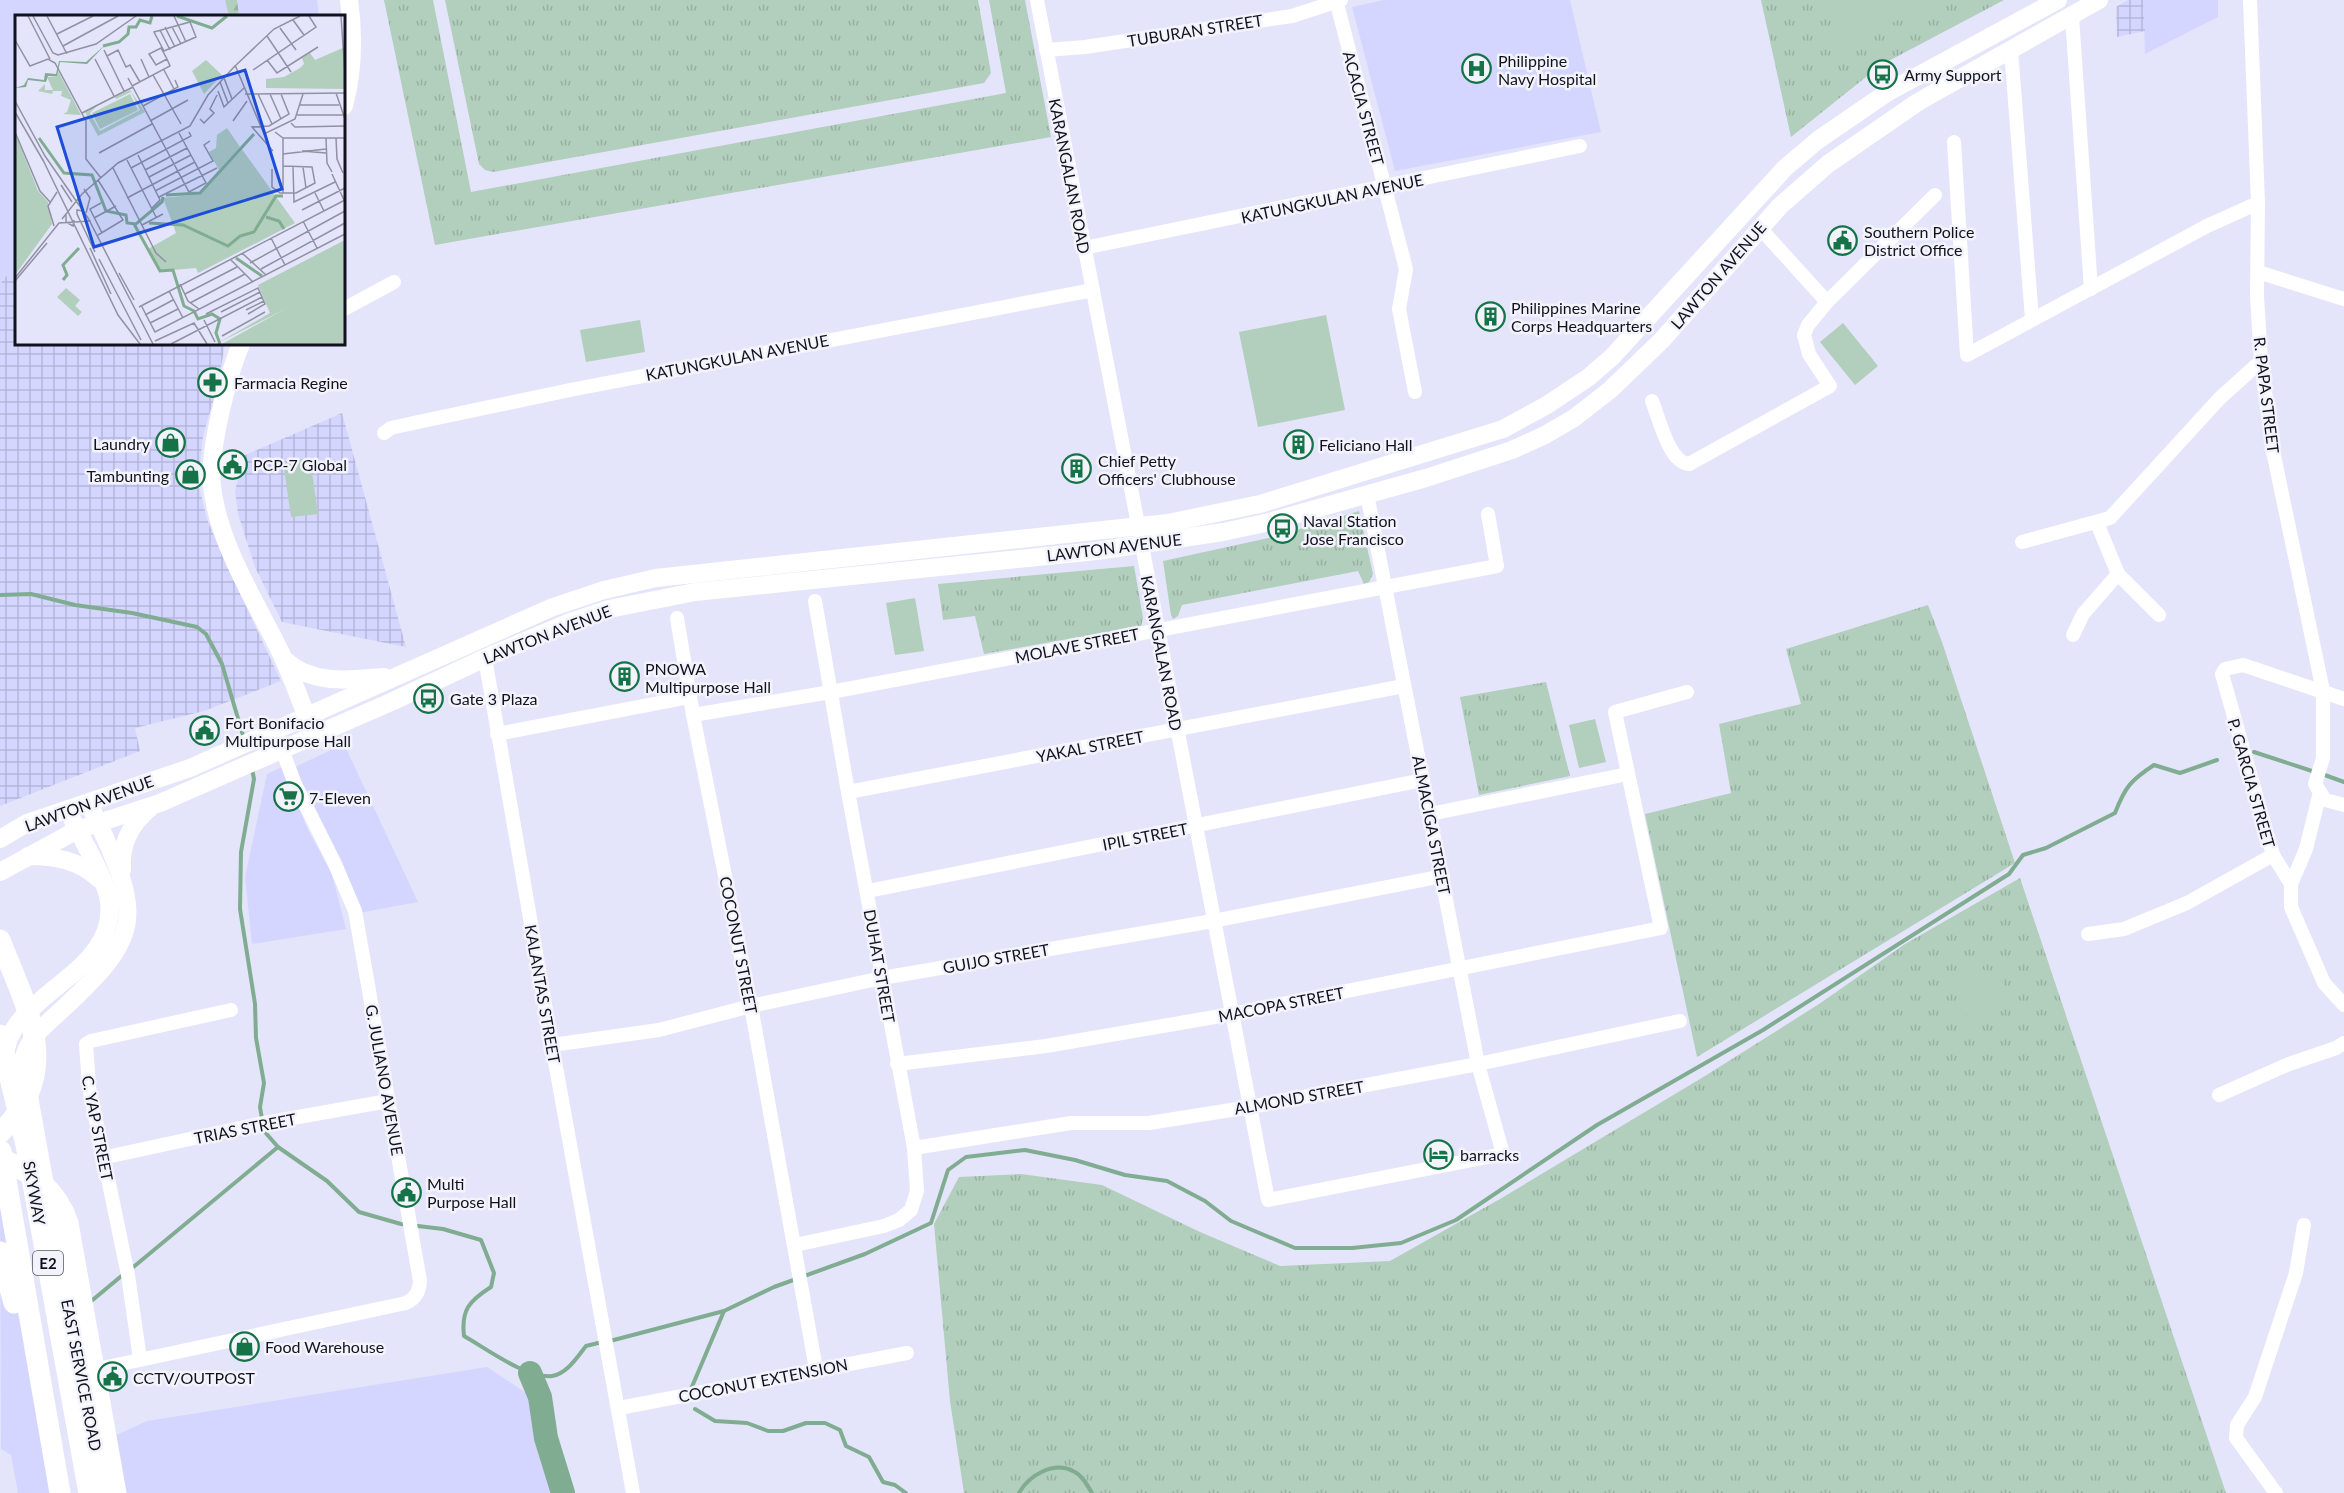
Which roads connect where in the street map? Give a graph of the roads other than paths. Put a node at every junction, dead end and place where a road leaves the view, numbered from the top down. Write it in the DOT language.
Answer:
graph roads {
  1 [pos="349,0"];
  2 [pos="1036,0"];
  3 [pos="1338,0"];
  4 [pos="2058,0"];
  5 [pos="2099,0"];
  6 [pos="2250,0"];
  7 [pos="2072,17"];
  8 [pos="1046,50"];
  9 [pos="2011,50"];
  10 [pos="345,101"];
  11 [pos="1954,142"];
  12 [pos="1580,146"];
  13 [pos="1385,187"];
  14 [pos="1935,195"];
  15 [pos="2258,203"];
  16 [pos="1760,228"];
  17 [pos="1084,248"];
  18 [pos="2258,272"];
  19 [pos="394,282"];
  20 [pos="2091,289"];
  21 [pos="1093,290"];
  22 [pos="2344,299"];
  23 [pos="1827,302"];
  24 [pos="345,308"];
  25 [pos="2032,319"];
  26 [pos="241,345"];
  27 [pos="2261,361"];
  28 [pos="1415,392"];
  29 [pos="1652,401"];
  30 [pos="384,433"];
  31 [pos="1367,495"];
  32 [pos="1488,514"];
  33 [pos="2097,523"];
  34 [pos="1136,526"];
  35 [pos="2022,542"];
  36 [pos="1141,545"];
  37 [pos="2118,574"];
  38 [pos="1384,588"];
  39 [pos="815,601"];
  40 [pos="2159,615"];
  41 [pos="677,618"];
  42 [pos="1156,630"];
  43 [pos="2073,635"];
  44 [pos="484,658"];
  45 [pos="284,659"];
  46 [pos="399,676"];
  47 [pos="1404,686"];
  48 [pos="2323,690"];
  49 [pos="831,692"];
  50 [pos="1687,692"];
  51 [pos="690,697"];
  52 [pos="2344,699"];
  53 [pos="307,716"];
  54 [pos="693,716"];
  55 [pos="1177,729"];
  56 [pos="268,734"];
  57 [pos="497,734"];
  58 [pos="315,735"];
  59 [pos="273,753"];
  60 [pos="1628,774"];
  61 [pos="1423,780"];
  62 [pos="2318,788"];
  63 [pos="848,792"];
  64 [pos="88,802"];
  65 [pos="160,803"];
  66 [pos="2344,805"];
  67 [pos="66,808"];
  68 [pos="1430,814"];
  69 [pos="98,823"];
  70 [pos="1196,826"];
  71 [pos="78,830"];
  72 [pos="0,839"];
  73 [pos="2272,855"];
  74 [pos="13,864"];
  75 [pos="1443,876"];
  76 [pos="103,883"];
  77 [pos="124,884"];
  78 [pos="2291,884"];
  79 [pos="868,891"];
  80 [pos="1214,921"];
  81 [pos="2088,934"];
  82 [pos="0,940"];
  83 [pos="1460,970"];
  84 [pos="882,978"];
  85 [pos="751,1005"];
  86 [pos="2344,1005"];
  87 [pos="231,1010"];
  88 [pos="1232,1014"];
  89 [pos="1680,1021"];
  90 [pos="2344,1043"];
  91 [pos="1,1044"];
  92 [pos="552,1046"];
  93 [pos="23,1064"];
  94 [pos="897,1064"];
  95 [pos="1478,1064"];
  96 [pos="2219,1095"];
  97 [pos="388,1101"];
  98 [pos="1250,1107"];
  99 [pos="0,1133"];
  100 [pos="0,1144"];
  101 [pos="914,1148"];
  102 [pos="0,1158"];
  103 [pos="102,1158"];
  104 [pos="1268,1200"];
  105 [pos="2304,1225"];
  106 [pos="795,1245"];
  107 [pos="0,1252"];
  108 [pos="906,1353"];
  109 [pos="140,1359"];
  110 [pos="816,1369"];
  111 [pos="71,1376"];
  112 [pos="619,1408"];
  113 [pos="59,1491"];
  114 [pos="88,1493"];
  115 [pos="106,1493"];
  116 [pos="117,1493"];
  117 [pos="633,1493"];
  118 [pos="2276,1493"];
  1 -- 10 [label="main road"];
  2 -- 8 [label="street, KARANGALAN ROAD"];
  3 -- 8 [label="street, TUBURAN STREET"];
  3 -- 13 [label="street, ACACIA STREET"];
  4 -- 34 [label="main road, LAWTON AVENUE"];
  5 -- 7 [label="main road, LAWTON AVENUE"];
  6 -- 15 [label="street, R. PAPA STREET"];
  7 -- 9 [label="main road, LAWTON AVENUE"];
  7 -- 20 [label="street"];
  8 -- 17 [label="street, KARANGALAN ROAD"];
  9 -- 16 [label="main road, LAWTON AVENUE"];
  9 -- 25 [label="street"];
  11 -- 25 [label="street"];
  12 -- 13 [label="street, KATUNGKULAN AVENUE"];
  13 -- 17 [label="street, KATUNGKULAN AVENUE"];
  13 -- 28 [label="street, ACACIA STREET"];
  14 -- 23 [label="street"];
  15 -- 18 [label="street, R. PAPA STREET"];
  15 -- 20 [label="street"];
  16 -- 23 [label="street"];
  16 -- 31 [label="main road, LAWTON AVENUE"];
  17 -- 21 [label="street, KARANGALAN ROAD"];
  18 -- 22 [label="street"];
  18 -- 27 [label="street, R. PAPA STREET"];
  19 -- 24 [label="street"];
  20 -- 25 [label="street"];
  21 -- 30 [label="street, KATUNGKULAN AVENUE"];
  21 -- 34 [label="street, KARANGALAN ROAD"];
  23 -- 29 [label="street"];
  26 -- 45 [label="main road"];
  27 -- 33 [label="street"];
  27 -- 48 [label="street, R. PAPA STREET"];
  31 -- 36 [label="main road, LAWTON AVENUE"];
  31 -- 38 [label="street, ALMACIGA STREET"];
  32 -- 38 [label="street, MOLAVE STREET"];
  33 -- 35 [label="street"];
  33 -- 37 [label="street"];
  34 -- 36 [label="street, KARANGALAN ROAD"];
  34 -- 46 [label="main road, LAWTON AVENUE"];
  36 -- 42 [label="street, KARANGALAN ROAD"];
  36 -- 44 [label="main road, LAWTON AVENUE"];
  37 -- 40 [label="street"];
  37 -- 43 [label="street"];
  38 -- 42 [label="street, MOLAVE STREET"];
  38 -- 47 [label="street, ALMACIGA STREET"];
  39 -- 49 [label="street, DUHAT STREET"];
  41 -- 51 [label="street, COCONUT STREET"];
  42 -- 49 [label="street, MOLAVE STREET"];
  42 -- 55 [label="street, KARANGALAN ROAD"];
  44 -- 57 [label="street, KALANTAS STREET"];
  44 -- 58 [label="main road, LAWTON AVENUE"];
  45 -- 46 [label="main road"];
  45 -- 53 [label="main road"];
  46 -- 53 [label="main road, LAWTON AVENUE"];
  47 -- 55 [label="street, YAKAL STREET"];
  47 -- 61 [label="street, ALMACIGA STREET"];
  48 -- 52 [label="street, P. GARCIA STREET"];
  48 -- 62 [label="street, R. PAPA STREET"];
  48 -- 73 [label="street, P. GARCIA STREET"];
  49 -- 54 [label="street, MOLAVE STREET"];
  49 -- 63 [label="street, DUHAT STREET"];
  50 -- 60 [label="street"];
  51 -- 54 [label="street, COCONUT STREET"];
  51 -- 57 [label="street"];
  53 -- 56 [label="main road, LAWTON AVENUE"];
  53 -- 58 [label="main road"];
  54 -- 85 [label="street, COCONUT STREET"];
  55 -- 63 [label="street, YAKAL STREET"];
  55 -- 70 [label="street, KARANGALAN ROAD"];
  56 -- 59 [label="street, G. JULIANO AVENUE"];
  56 -- 64 [label="main road, LAWTON AVENUE"];
  57 -- 92 [label="street, KALANTAS STREET"];
  58 -- 59 [label="main road, LAWTON AVENUE"];
  59 -- 65 [label="main road, LAWTON AVENUE"];
  59 -- 97 [label="street, G. JULIANO AVENUE"];
  60 -- 68 [label="street"];
  60 -- 83 [label="street, MACOPA STREET"];
  61 -- 68 [label="street, ALMACIGA STREET"];
  61 -- 70 [label="street, IPIL STREET"];
  62 -- 66 [label="street"];
  62 -- 78 [label="street, R. PAPA STREET"];
  63 -- 79 [label="street, DUHAT STREET"];
  64 -- 67 [label="main road, LAWTON AVENUE"];
  64 -- 69 [label="main road"];
  65 -- 69 [label="main road, LAWTON AVENUE"];
  65 -- 77 [label="main road"];
  67 -- 71 [label="main road"];
  67 -- 72 [label="main road, LAWTON AVENUE"];
  68 -- 75 [label="street, ALMACIGA STREET"];
  69 -- 71 [label="main road, LAWTON AVENUE"];
  69 -- 77 [label="main road"];
  70 -- 79 [label="street, IPIL STREET"];
  70 -- 80 [label="street, KARANGALAN ROAD"];
  71 -- 74 [label="main road, LAWTON AVENUE"];
  71 -- 76 [label="main road"];
  73 -- 78 [label="street, P. GARCIA STREET"];
  73 -- 81 [label="street"];
  74 -- 76 [label="main road"];
  75 -- 80 [label="street, GUIJO STREET"];
  75 -- 83 [label="street, ALMACIGA STREET"];
  76 -- 91 [label="main road"];
  77 -- 93 [label="main road"];
  78 -- 86 [label="street, P. GARCIA STREET"];
  79 -- 84 [label="street, DUHAT STREET"];
  80 -- 84 [label="street, GUIJO STREET"];
  80 -- 88 [label="street, KARANGALAN ROAD"];
  82 -- 99 [label="highway"];
  83 -- 88 [label="street, MACOPA STREET"];
  83 -- 95 [label="street, ALMACIGA STREET"];
  84 -- 85 [label="street, GUIJO STREET"];
  84 -- 94 [label="street, DUHAT STREET"];
  85 -- 92 [label="street, GUIJO STREET"];
  85 -- 106 [label="street, COCONUT STREET"];
  87 -- 103 [label="street, C. YAP STREET"];
  88 -- 94 [label="street, MACOPA STREET"];
  88 -- 98 [label="street, KARANGALAN ROAD"];
  89 -- 95 [label="street, ALMOND STREET"];
  90 -- 96 [label="street"];
  91 -- 93 [label="highway"];
  91 -- 111 [label="main road, EAST SERVICE ROAD"];
  91 -- 114 [label="highway, SKYWAY / E2"];
  92 -- 112 [label="street, KALANTAS STREET"];
  93 -- 111 [label="main road, EAST SERVICE ROAD"];
  94 -- 101 [label="street, DUHAT STREET"];
  95 -- 98 [label="street, ALMOND STREET"];
  95 -- 104 [label="street, ALMACIGA STREET"];
  97 -- 103 [label="street, TRIAS STREET"];
  97 -- 109 [label="street, G. JULIANO AVENUE"];
  98 -- 101 [label="street, ALMOND STREET"];
  98 -- 104 [label="street, KARANGALAN ROAD"];
  100 -- 113 [label="highway, SKYWAY / E2"];
  101 -- 106 [label="street, DUHAT STREET"];
  102 -- 116 [label="highway"];
  103 -- 109 [label="street, C. YAP STREET"];
  105 -- 118 [label="street"];
  106 -- 110 [label="street, COCONUT STREET"];
  107 -- 113 [label="highway"];
  108 -- 110 [label="street, COCONUT EXTENSION"];
  109 -- 111 [label="street, G. JULIANO AVENUE"];
  110 -- 112 [label="street, COCONUT EXTENSION"];
  111 -- 114 [label="main road, EAST SERVICE ROAD"];
  111 -- 115 [label="main road, EAST SERVICE ROAD"];
  112 -- 117 [label="street"];
}
